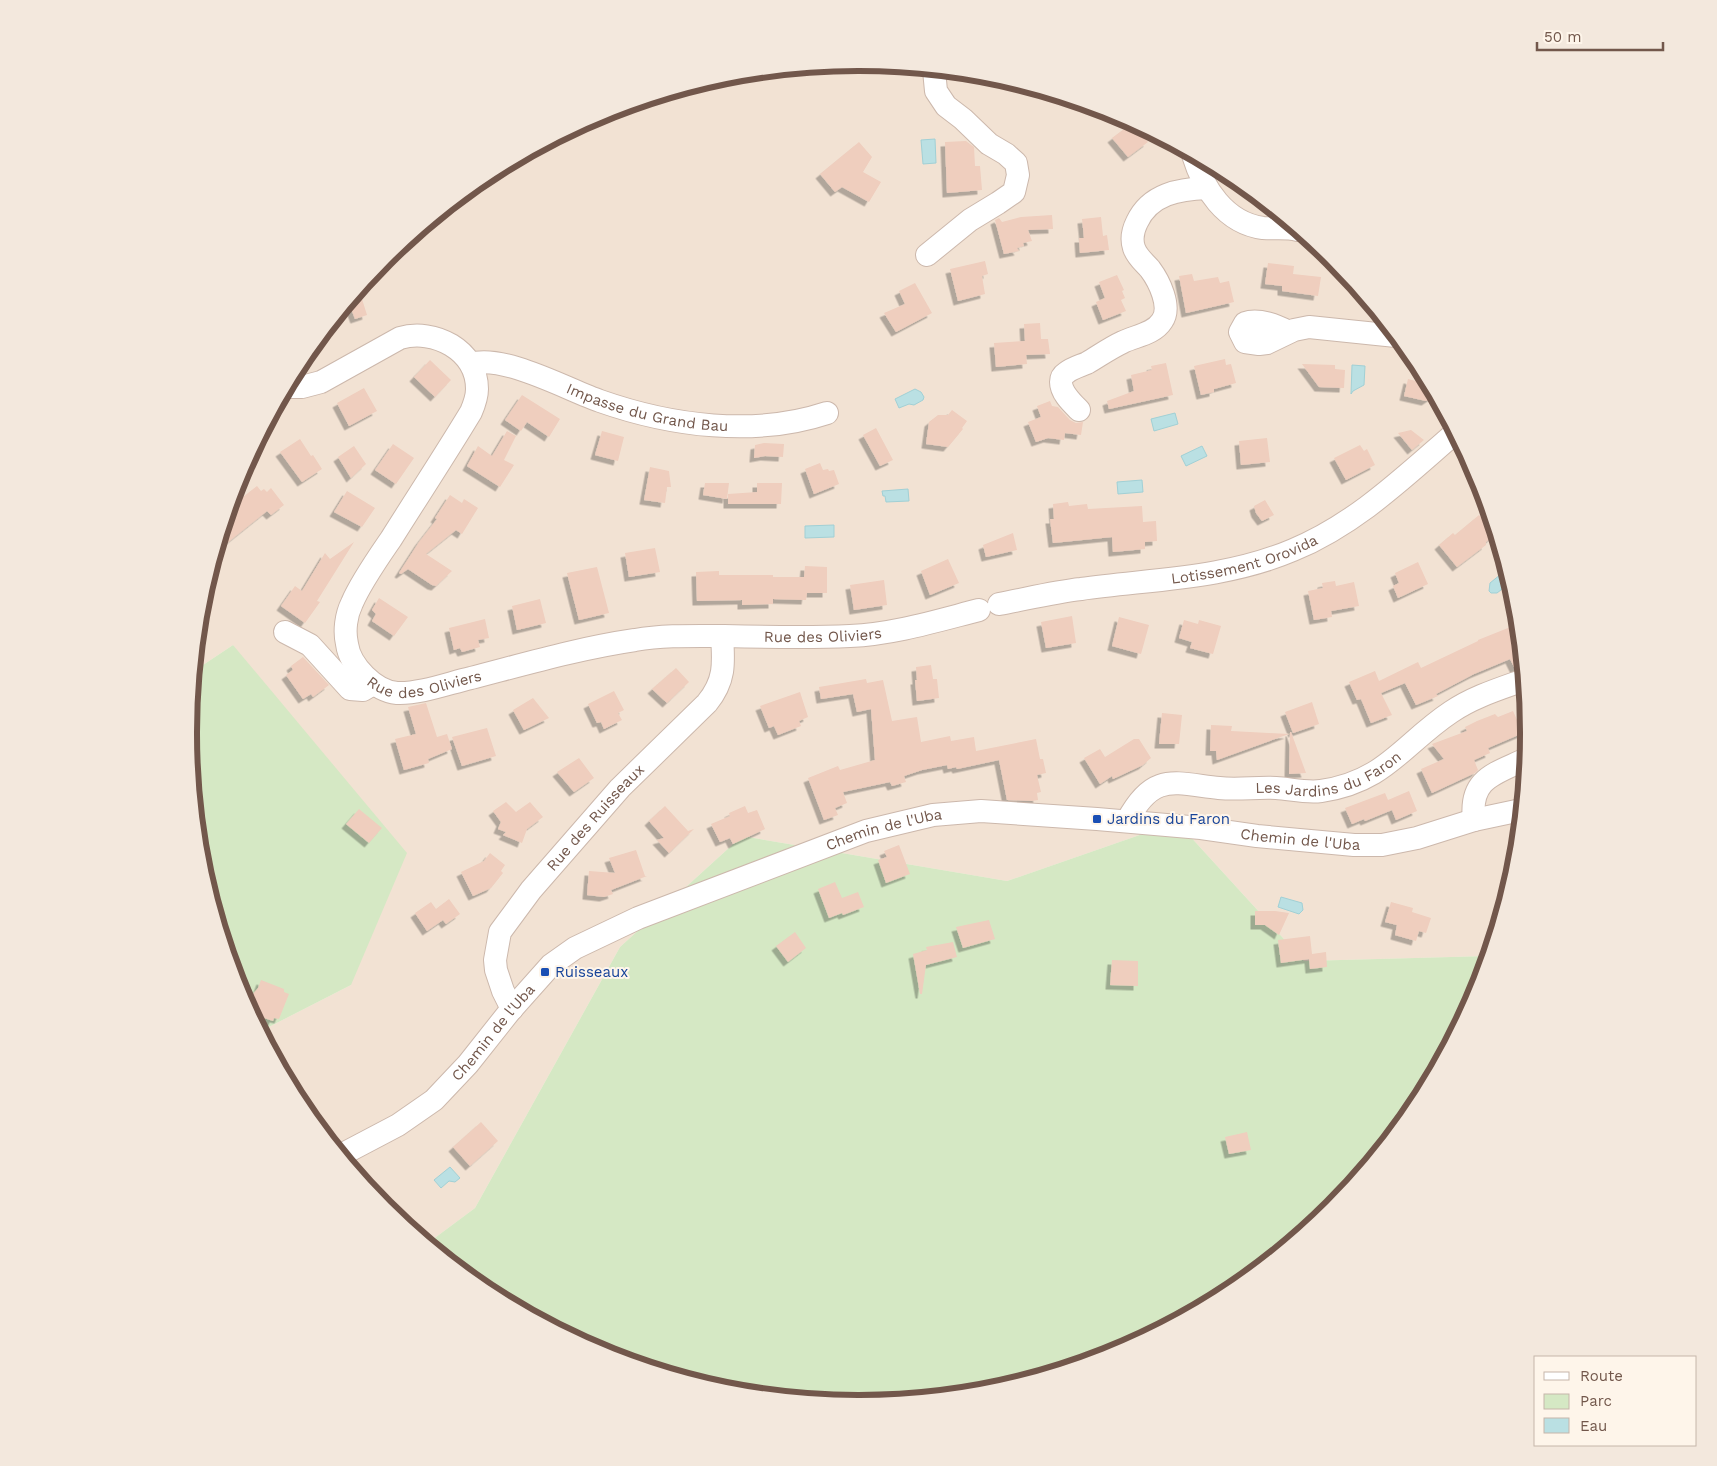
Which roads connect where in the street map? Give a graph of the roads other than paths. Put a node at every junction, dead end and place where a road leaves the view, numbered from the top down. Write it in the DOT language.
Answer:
graph roads {
  1 [pos="935,76"];
  2 [pos="1197,165"];
  3 [pos="1207,188"];
  4 [pos="1286,228"];
  5 [pos="927,255"];
  6 [pos="1289,332"];
  7 [pos="1388,335"];
  8 [pos="470,364"];
  9 [pos="294,387"];
  10 [pos="1079,410"];
  11 [pos="828,413"];
  12 [pos="1450,437"];
  13 [pos="989,607"];
  14 [pos="285,632"];
  15 [pos="722,636"];
  16 [pos="1518,682"];
  17 [pos="372,684"];
  18 [pos="1519,762"];
  19 [pos="1516,811"];
  20 [pos="1474,820"];
  21 [pos="1127,821"];
  22 [pos="512,1008"];
  23 [pos="347,1152"];
  1 -- 5 [label="street"];
  2 -- 3 [label="street"];
  3 -- 4 [label="street"];
  3 -- 10 [label="street"];
  6 -- 7 [label="street"];
  8 -- 9 [label="street, Rue des Oliviers"];
  8 -- 11 [label="street, Impasse du Grand Bau"];
  8 -- 17 [label="street, Rue des Oliviers"];
  12 -- 13 [label="street, Lotissement Orovida"];
  13 -- 15 [label="street, Rue des Oliviers"];
  14 -- 17 [label="street"];
  15 -- 17 [label="street, Rue des Oliviers"];
  15 -- 22 [label="street, Rue des Ruisseaux"];
  16 -- 21 [label="street, Les Jardins du Faron"];
  18 -- 20 [label="street"];
  19 -- 20 [label="street, Chemin de l'Uba"];
  20 -- 21 [label="street, Chemin de l'Uba"];
  21 -- 22 [label="street, Chemin de l'Uba"];
  22 -- 23 [label="street, Chemin de l'Uba"];
}
